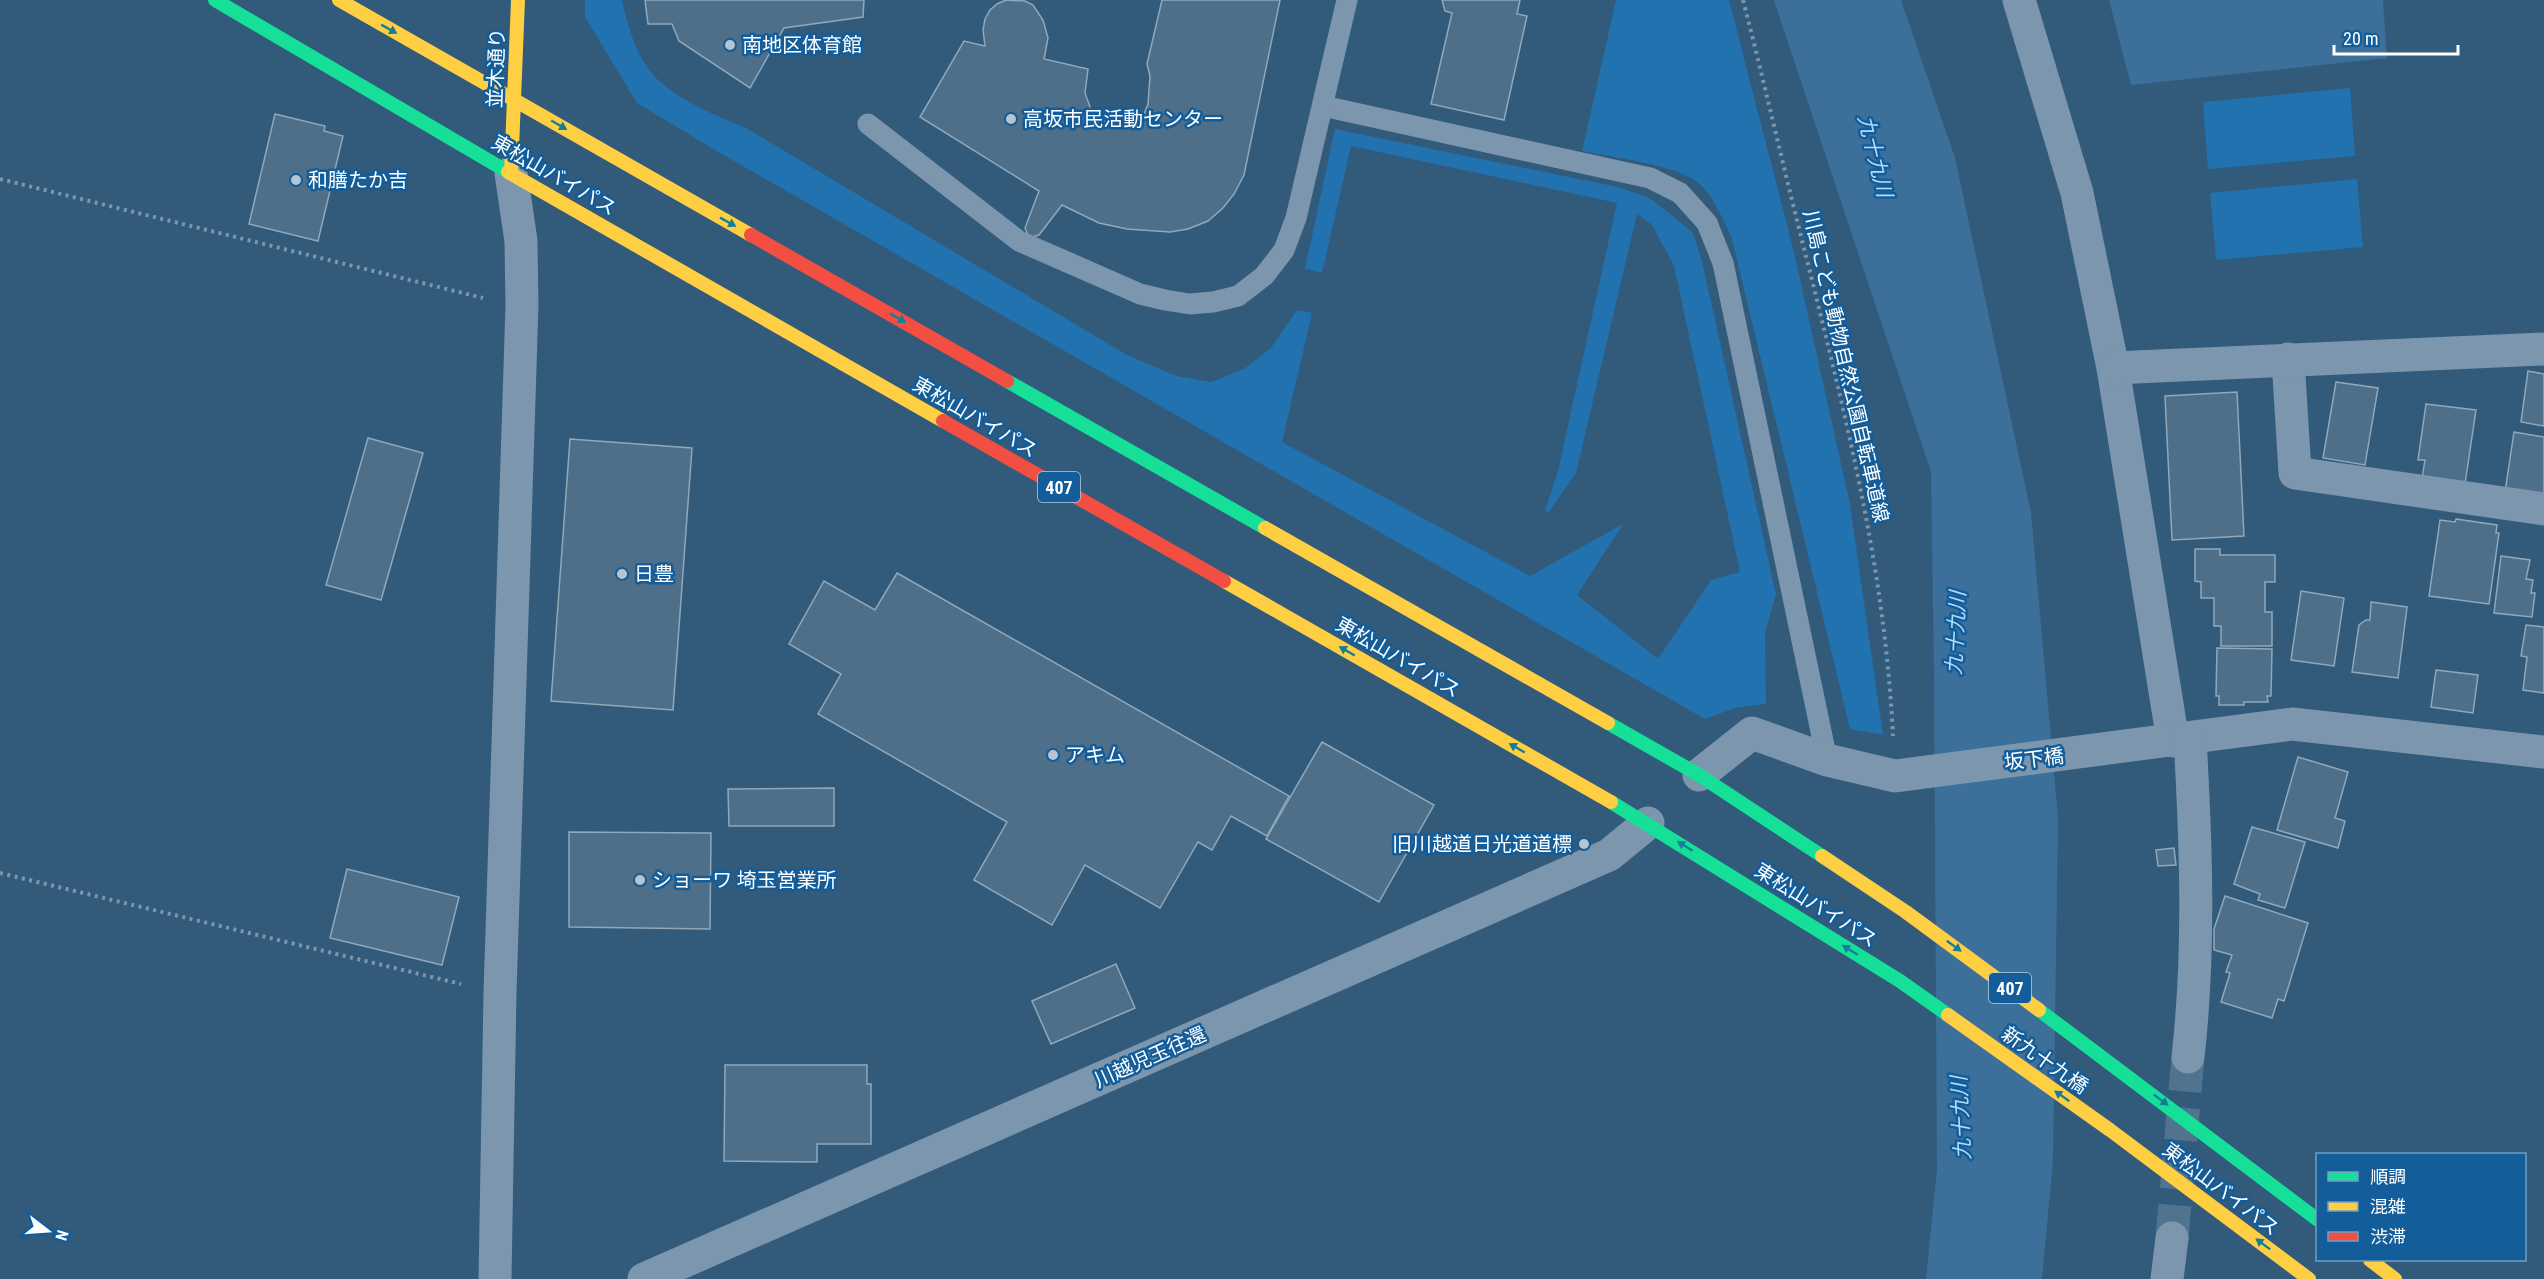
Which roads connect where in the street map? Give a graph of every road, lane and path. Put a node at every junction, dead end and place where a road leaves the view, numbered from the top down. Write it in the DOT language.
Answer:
graph roads {
  1 [pos="215,0"];
  2 [pos="339,0"];
  3 [pos="518,0"];
  4 [pos="1347,0"];
  5 [pos="1743,0"];
  6 [pos="2019,0"];
  7 [pos="514,99"];
  8 [pos="1323,106"];
  9 [pos="868,124"];
  10 [pos="512,173"];
  11 [pos="0,179"];
  12 [pos="522,305"];
  13 [pos="2544,349"];
  14 [pos="2288,358"];
  15 [pos="2114,368"];
  16 [pos="2544,509"];
  17 [pos="2181,739"];
  18 [pos="1893,743"];
  19 [pos="2544,752"];
  20 [pos="1827,760"];
  21 [pos="1711,766"];
  22 [pos="1648,823"];
  23 [pos="0,873"];
  24 [pos="1900,981"];
  25 [pos="500,993"];
  26 [pos="2188,1057"];
  27 [pos="2115,1065"];
  28 [pos="2110,1130"];
  29 [pos="2316,1218"];
  30 [pos="2172,1238"];
  31 [pos="2371,1261"];
  32 [pos="495,1279"];
  33 [pos="645,1279"];
  34 [pos="2167,1279"];
  35 [pos="2309,1279"];
  36 [pos="2396,1279"];
  1 -- 10 [label="main road, 東松山バイパス / 407"];
  2 -- 7 [label="main road, 407, one-way"];
  3 -- 7 [label="main road, 並木通り"];
  4 -- 8 [label="lane"];
  5 -- 18 [label="path, 川島こども動物自然公園自転車道線"];
  6 -- 15 [label="street"];
  7 -- 10 [label="main road, 並木通り"];
  7 -- 21 [label="main road, 407, one-way"];
  8 -- 9 [label="lane"];
  8 -- 20 [label="lane"];
  10 -- 12 [label="street"];
  22 -- 10 [label="main road, 東松山バイパス / 407, one-way"];
  11 -- 12 [label="path"];
  12 -- 25 [label="street"];
  13 -- 14 [label="street"];
  14 -- 15 [label="street"];
  14 -- 16 [label="street"];
  15 -- 17 [label="street"];
  17 -- 19 [label="street, 坂下橋"];
  17 -- 20 [label="street, 坂下橋"];
  17 -- 26 [label="street"];
  20 -- 21 [label="street"];
  21 -- 27 [label="main road, 新九十九橋 / 407, one-way"];
  24 -- 22 [label="main road, 東松山バイパス / 407, one-way"];
  22 -- 33 [label="street, 川越児玉往還"];
  23 -- 25 [label="path"];
  28 -- 24 [label="main road, 新九十九橋 / 407, one-way"];
  25 -- 32 [label="street"];
  27 -- 29 [label="main road, 東松山バイパス / 407, one-way"];
  35 -- 28 [label="main road, 東松山バイパス / 407, one-way"];
  30 -- 34 [label="street"];
  31 -- 36 [label="main road"];
}
